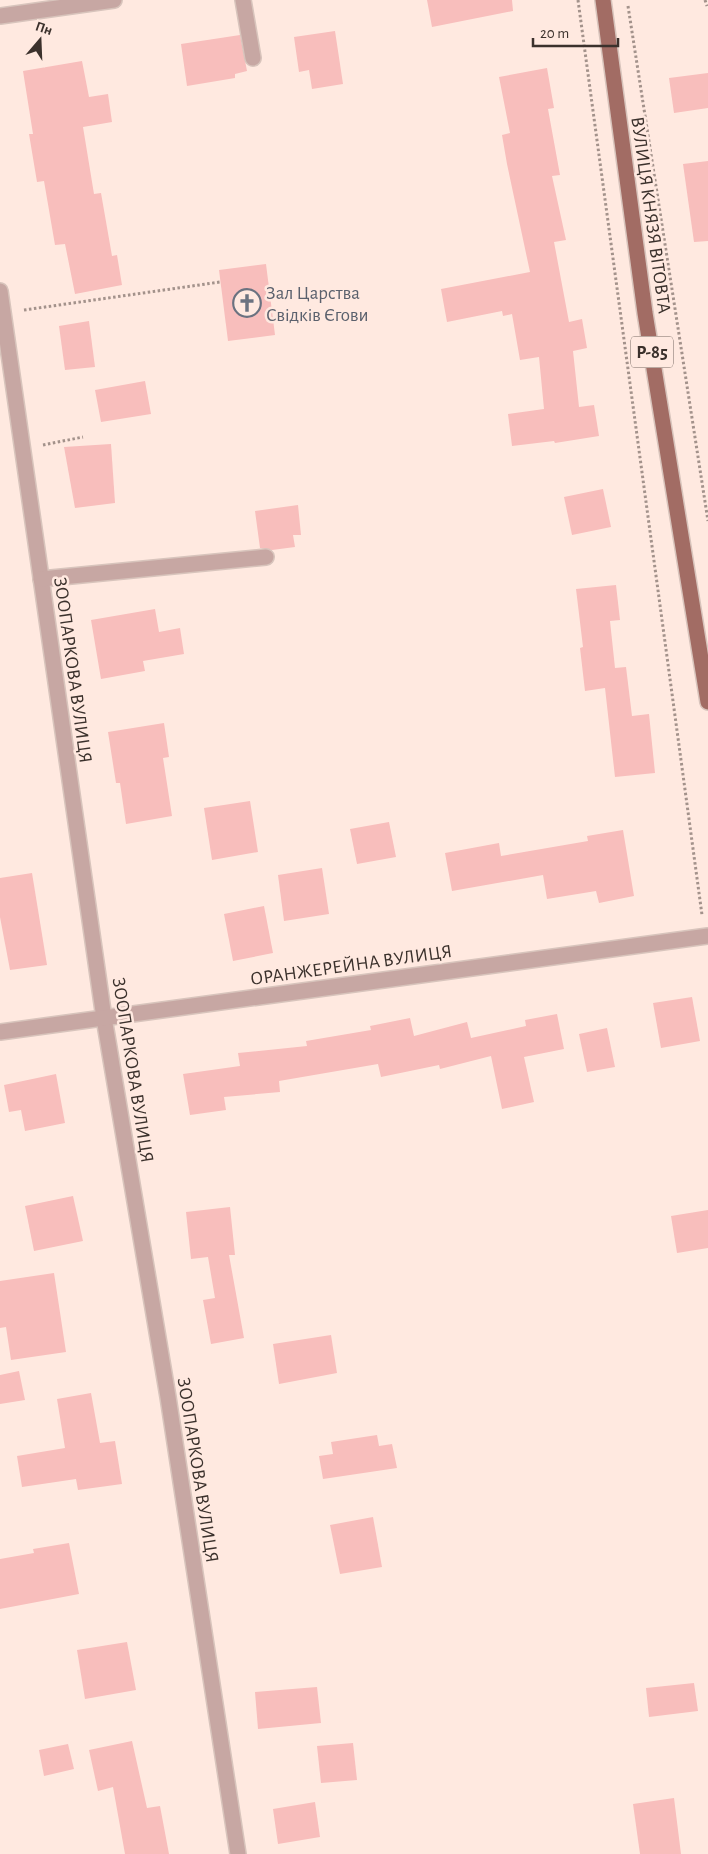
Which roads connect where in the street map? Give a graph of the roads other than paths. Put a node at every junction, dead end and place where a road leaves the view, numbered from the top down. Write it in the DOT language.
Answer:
graph roads {
  1 [pos="114,0"];
  2 [pos="243,0"];
  3 [pos="603,0"];
  4 [pos="0,16"];
  5 [pos="253,58"];
  6 [pos="0,291"];
  7 [pos="5,357"];
  8 [pos="266,557"];
  9 [pos="41,578"];
  10 [pos="708,702"];
  11 [pos="706,936"];
  12 [pos="104,1018"];
  13 [pos="0,1032"];
  14 [pos="238,1854"];
  1 -- 4 [label="street"];
  2 -- 5 [label="street"];
  3 -- 10 [label="main road, ВУЛИЦЯ КНЯЗЯ ВІТОВТА / Р-85"];
  6 -- 7 [label="street, ЗООПАРКОВА ВУЛИЦЯ"];
  7 -- 9 [label="street, ЗООПАРКОВА ВУЛИЦЯ"];
  8 -- 9 [label="street"];
  9 -- 12 [label="street, ЗООПАРКОВА ВУЛИЦЯ"];
  11 -- 12 [label="street, ОРАНЖЕРЕЙНА ВУЛИЦЯ"];
  12 -- 13 [label="street, ОРАНЖЕРЕЙНА ВУЛИЦЯ"];
  12 -- 14 [label="street, ЗООПАРКОВА ВУЛИЦЯ"];
}
